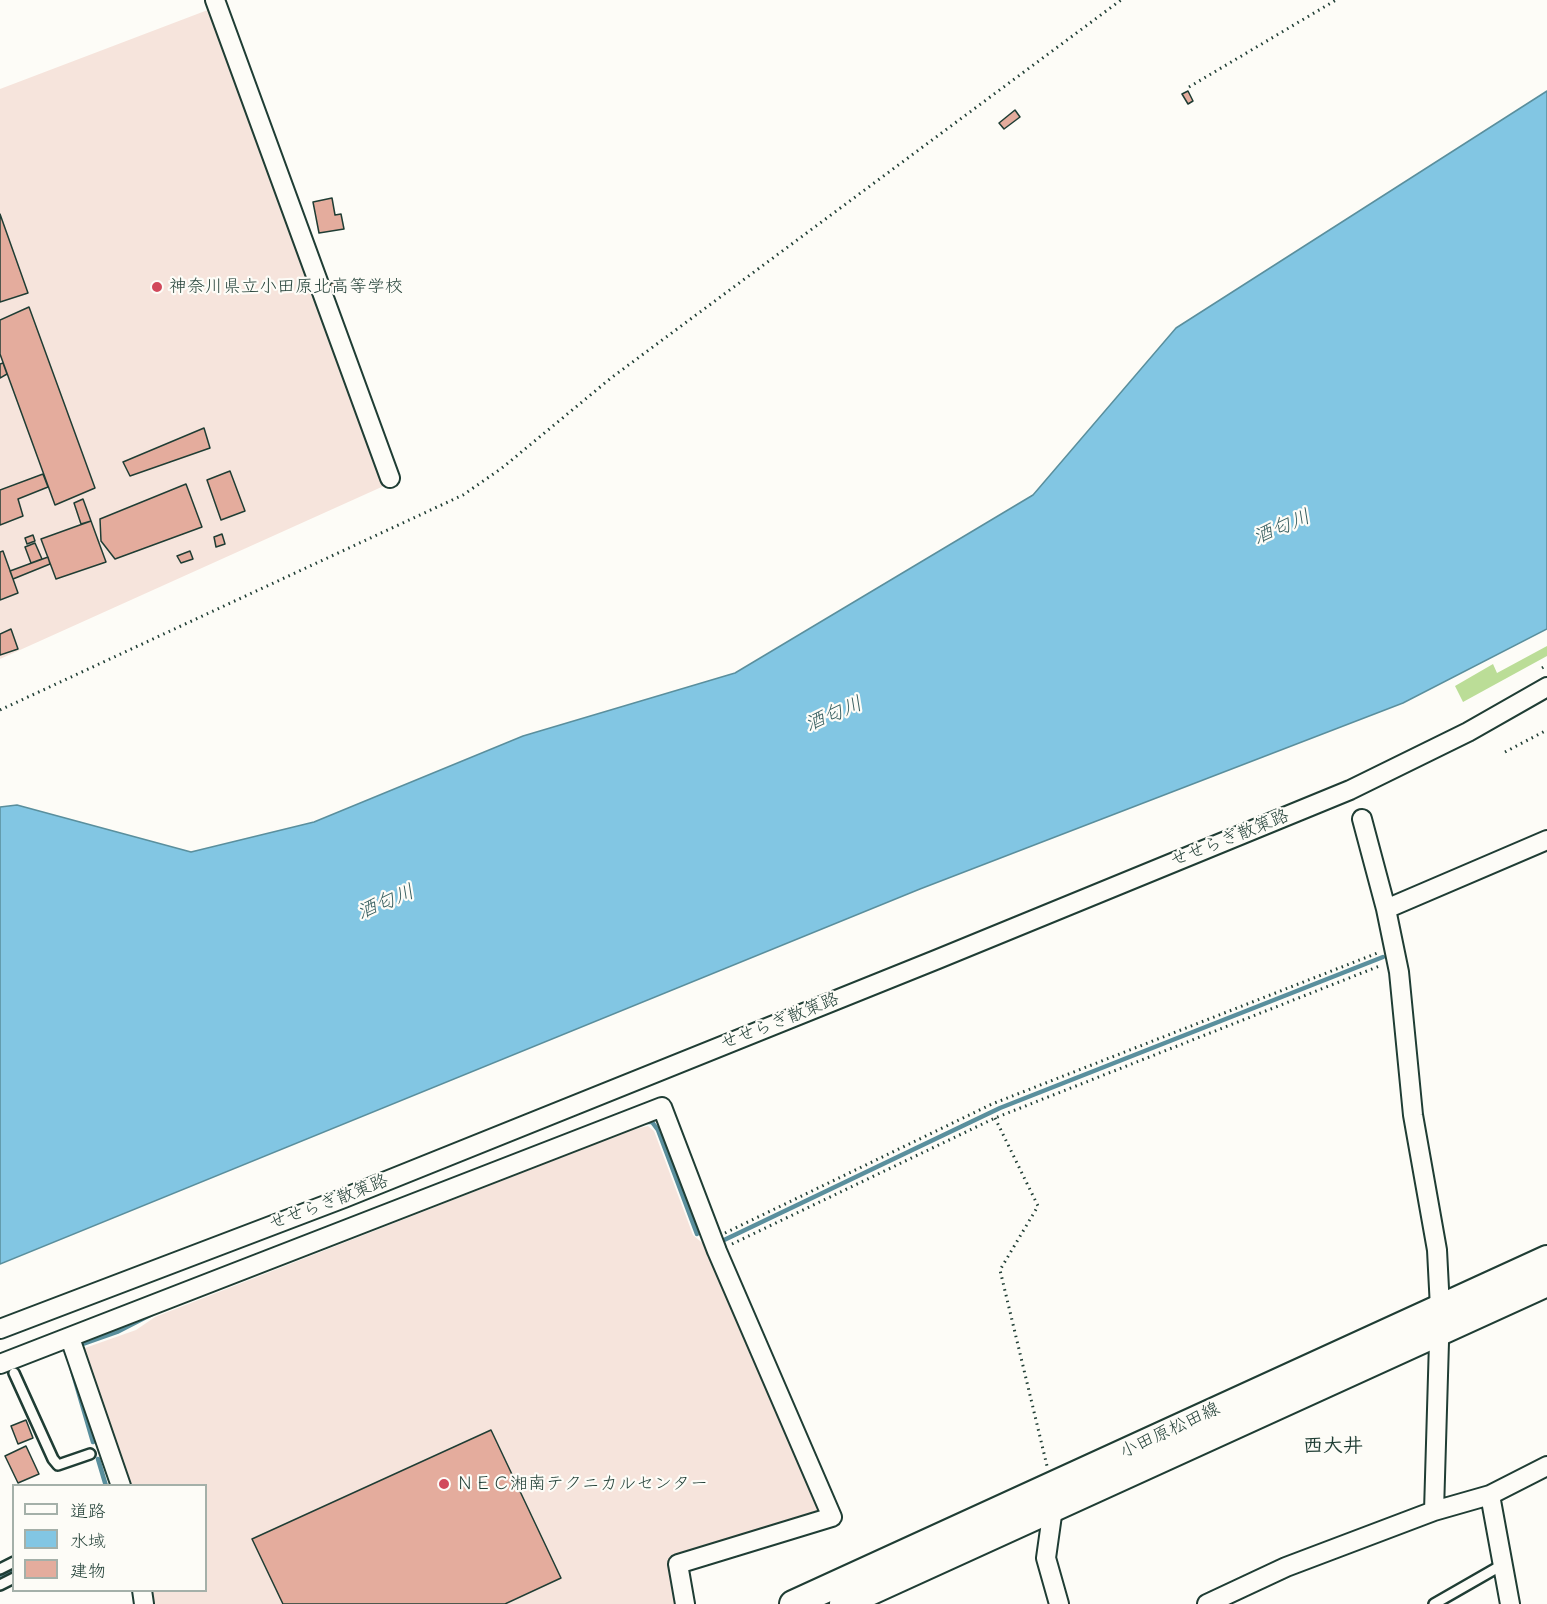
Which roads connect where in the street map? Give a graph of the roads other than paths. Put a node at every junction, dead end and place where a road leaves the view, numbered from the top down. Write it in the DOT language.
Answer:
graph roads {
  1 [pos="215,0"];
  2 [pos="390,478"];
  3 [pos="1547,687"];
  4 [pos="1362,819"];
  5 [pos="1547,840"];
  6 [pos="1386,909"];
  7 [pos="1547,1259"];
  8 [pos="1547,1282"];
  9 [pos="1440,1320"];
  10 [pos="0,1329"];
  11 [pos="70,1338"];
  12 [pos="7,1366"];
  13 [pos="99,1451"];
  14 [pos="1547,1466"];
  15 [pos="120,1484"];
  16 [pos="1490,1495"];
  17 [pos="1053,1496"];
  18 [pos="1434,1511"];
  19 [pos="1502,1565"];
  20 [pos="685,1604"];
  21 [pos="793,1604"];
  22 [pos="843,1604"];
  23 [pos="1059,1604"];
  24 [pos="1207,1604"];
  25 [pos="1434,1604"];
  26 [pos="1510,1604"];
  1 -- 2 [label="street"];
  3 -- 10 [label="street, せせらぎ散策路"];
  4 -- 6 [label="street"];
  5 -- 6 [label="street"];
  6 -- 9 [label="street"];
  7 -- 9 [label="main road, 小田原松田線"];
  8 -- 9 [label="main road, 小田原松田線"];
  9 -- 17 [label="main road, 小田原松田線"];
  9 -- 18 [label="street"];
  11 -- 12 [label="street"];
  11 -- 13 [label="street"];
  11 -- 20 [label="street"];
  12 -- 13 [label="lane"];
  13 -- 15 [label="street"];
  14 -- 16 [label="street"];
  16 -- 18 [label="street"];
  16 -- 19 [label="street"];
  17 -- 21 [label="main road, 小田原松田線"];
  17 -- 22 [label="main road, 小田原松田線"];
  17 -- 23 [label="street"];
  18 -- 24 [label="street"];
  19 -- 25 [label="lane"];
  19 -- 26 [label="street"];
}
